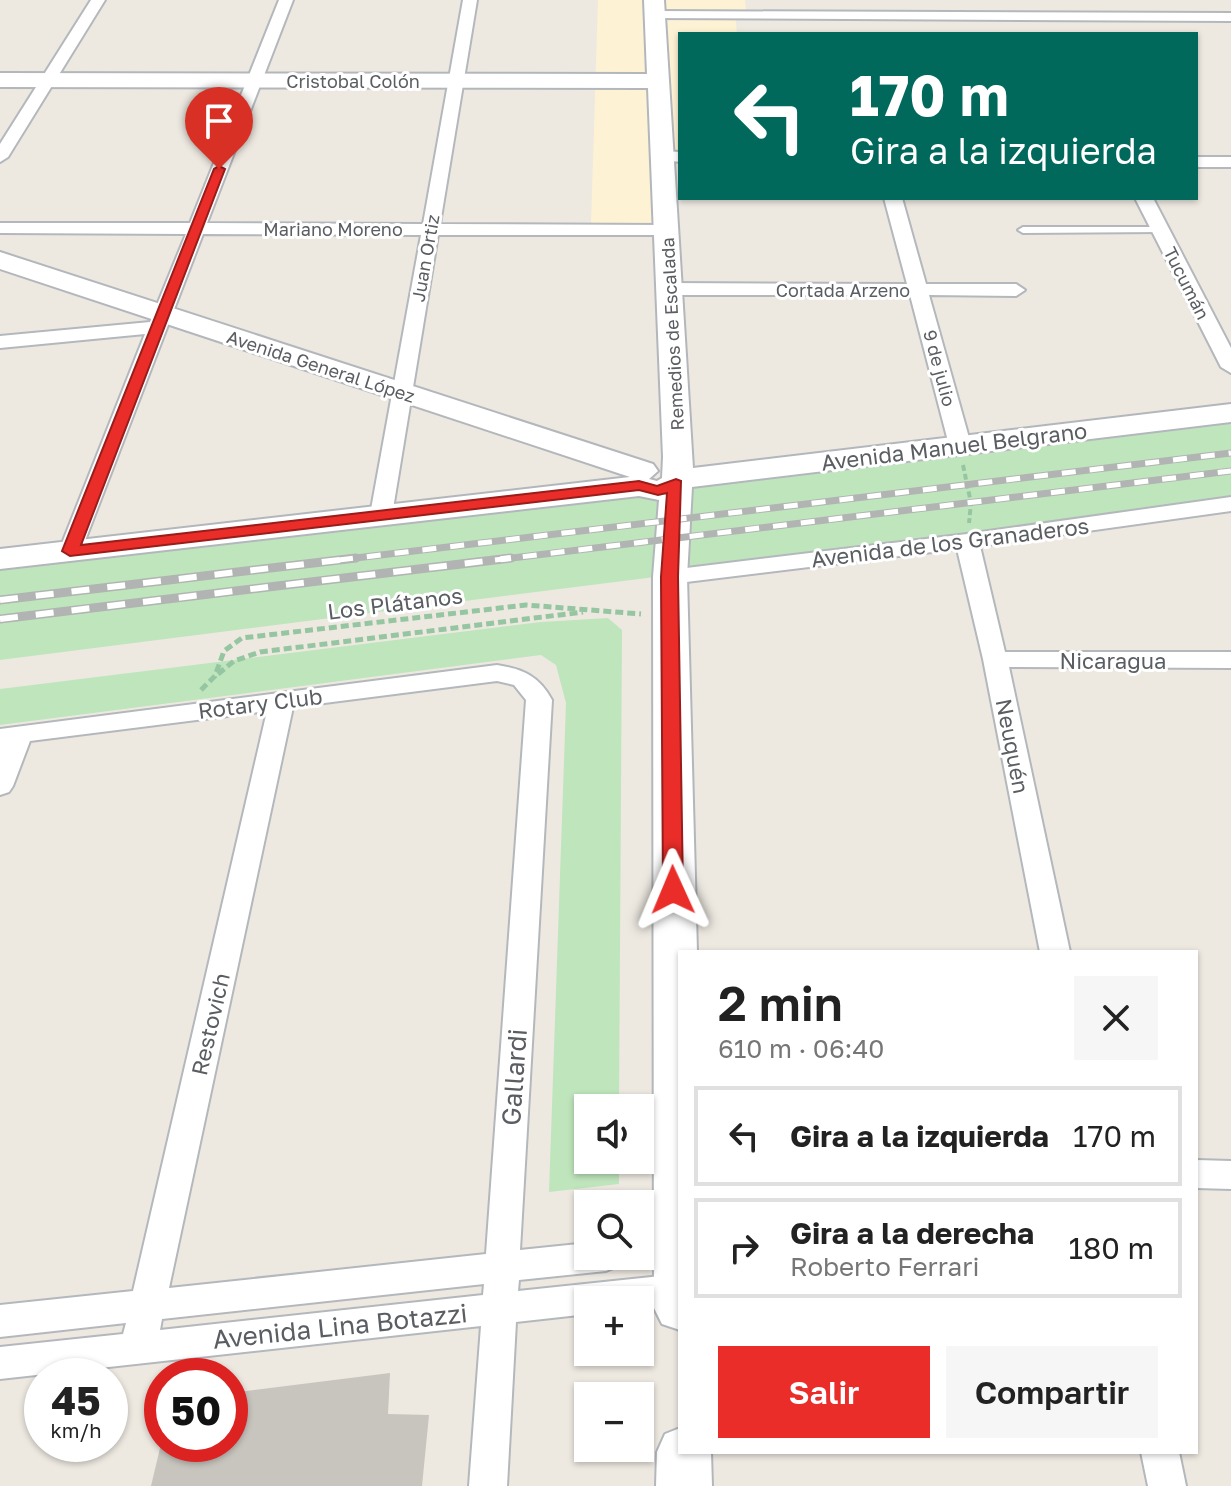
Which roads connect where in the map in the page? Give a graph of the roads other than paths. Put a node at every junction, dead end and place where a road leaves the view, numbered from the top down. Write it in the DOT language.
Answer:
graph roads {
  1 [pos="98,0"];
  2 [pos="286,0"];
  3 [pos="470,0"];
  4 [pos="841,0"];
  5 [pos="1043,0"];
  6 [pos="654,7"];
  7 [pos="845,16"];
  8 [pos="1051,16"];
  9 [pos="1231,17"];
  10 [pos="849,32"];
  11 [pos="1059,32"];
  12 [pos="0,80"];
  13 [pos="48,80"];
  14 [pos="254,81"];
  15 [pos="456,81"];
  16 [pos="657,81"];
  17 [pos="0,157"];
  18 [pos="671,157"];
  19 [pos="1198,162"];
  20 [pos="1231,162"];
  21 [pos="894,200"];
  22 [pos="1145,200"];
  23 [pos="0,228"];
  24 [pos="196,229"];
  25 [pos="430,229"];
  26 [pos="666,230"];
  27 [pos="1023,230"];
  28 [pos="1160,230"];
  29 [pos="0,260"];
  30 [pos="670,289"];
  31 [pos="919,290"];
  32 [pos="1016,290"];
  33 [pos="160,320"];
  34 [pos="0,342"];
  35 [pos="1231,367"];
  36 [pos="401,393"];
  37 [pos="1231,413"];
  38 [pos="960,445"];
  39 [pos="640,478"];
  40 [pos="676,480"];
  41 [pos="1231,504"];
  42 [pos="381,515"];
  43 [pos="967,541"];
  44 [pos="70,551"];
  45 [pos="0,559"];
  46 [pos="670,596"];
  47 [pos="995,659"];
  48 [pos="1231,660"];
  49 [pos="520,676"];
  50 [pos="282,700"];
  51 [pos="10,736"];
  52 [pos="0,786"];
  53 [pos="1055,950"];
  54 [pos="678,1164"];
  55 [pos="1198,1174"];
  56 [pos="1231,1175"];
  57 [pos="574,1259"];
  58 [pos="666,1263"];
  59 [pos="502,1267"];
  60 [pos="678,1302"];
  61 [pos="147,1305"];
  62 [pos="499,1308"];
  63 [pos="0,1321"];
  64 [pos="138,1348"];
  65 [pos="0,1363"];
  66 [pos="684,1454"];
  67 [pos="1160,1454"];
  68 [pos="488,1486"];
  69 [pos="684,1486"];
  70 [pos="1167,1486"];
  1 -- 13 [label="street"];
  2 -- 14 [label="street"];
  3 -- 15 [label="street, Juan Ortiz"];
  4 -- 7 [label="street"];
  5 -- 8 [label="street"];
  6 -- 7 [label="street"];
  6 -- 16 [label="main road, Remedios de Escalada"];
  7 -- 8 [label="street"];
  7 -- 10 [label="street"];
  8 -- 9 [label="street"];
  8 -- 11 [label="street"];
  12 -- 13 [label="main road, Cristobal Colón"];
  13 -- 14 [label="main road, Cristobal Colón"];
  13 -- 17 [label="street"];
  14 -- 15 [label="main road, Cristobal Colón"];
  14 -- 24 [label="street"];
  15 -- 16 [label="main road, Cristobal Colón"];
  15 -- 25 [label="street, Juan Ortiz"];
  16 -- 18 [label="main road, Remedios de Escalada"];
  18 -- 26 [label="main road, Remedios de Escalada"];
  19 -- 20 [label="street"];
  21 -- 31 [label="street, 9 de julio"];
  22 -- 28 [label="street, Tucumán"];
  23 -- 24 [label="street, Mariano Moreno"];
  24 -- 25 [label="street, Mariano Moreno"];
  24 -- 33 [label="street"];
  25 -- 26 [label="street, Mariano Moreno"];
  25 -- 36 [label="street, Juan Ortiz"];
  26 -- 30 [label="main road, Remedios de Escalada"];
  27 -- 28 [label="lane"];
  28 -- 35 [label="street, Tucumán"];
  29 -- 33 [label="main road, Avenida General López"];
  30 -- 31 [label="street, Cortada Arzeno"];
  30 -- 40 [label="main road, Remedios de Escalada"];
  31 -- 32 [label="street, Cortada Arzeno"];
  31 -- 38 [label="street, 9 de julio"];
  33 -- 34 [label="street"];
  33 -- 36 [label="main road, Avenida General López"];
  33 -- 44 [label="street"];
  36 -- 39 [label="main road, Avenida General López"];
  36 -- 42 [label="street, Juan Ortiz"];
  37 -- 38 [label="main road, Avenida Manuel Belgrano"];
  38 -- 40 [label="main road, Avenida Manuel Belgrano"];
  39 -- 40 [label="main road, Avenida Manuel Belgrano"];
  39 -- 42 [label="main road"];
  40 -- 46 [label="main road, Remedios de Escalada"];
  41 -- 43 [label="street, Avenida de los Granaderos"];
  42 -- 44 [label="main road"];
  43 -- 46 [label="street, Avenida de los Granaderos"];
  43 -- 47 [label="street, Neuquén"];
  44 -- 45 [label="main road"];
  46 -- 54 [label="main road, Remedios de Escalada"];
  47 -- 48 [label="street, Nicaragua"];
  47 -- 53 [label="street, Neuquén"];
  49 -- 50 [label="street, Rotary Club"];
  49 -- 59 [label="street, Gallardi"];
  50 -- 51 [label="street, Rotary Club"];
  50 -- 61 [label="street, Restovich"];
  51 -- 52 [label="street"];
  54 -- 58 [label="main road, Remedios de Escalada"];
  55 -- 56 [label="street"];
  57 -- 59 [label="street, Avenida Lina Botazzi"];
  58 -- 60 [label="main road, Remedios de Escalada"];
  58 -- 62 [label="street, Avenida Lina Botazzi"];
  59 -- 61 [label="street, Avenida Lina Botazzi"];
  59 -- 62 [label="street, Gallardi"];
  61 -- 63 [label="street, Avenida Lina Botazzi"];
  61 -- 64 [label="street, Restovich"];
  62 -- 64 [label="street, Avenida Lina Botazzi"];
  62 -- 68 [label="street, Gallardi"];
  64 -- 65 [label="street, Avenida Lina Botazzi"];
  66 -- 69 [label="main road"];
  67 -- 70 [label="street"];
}
